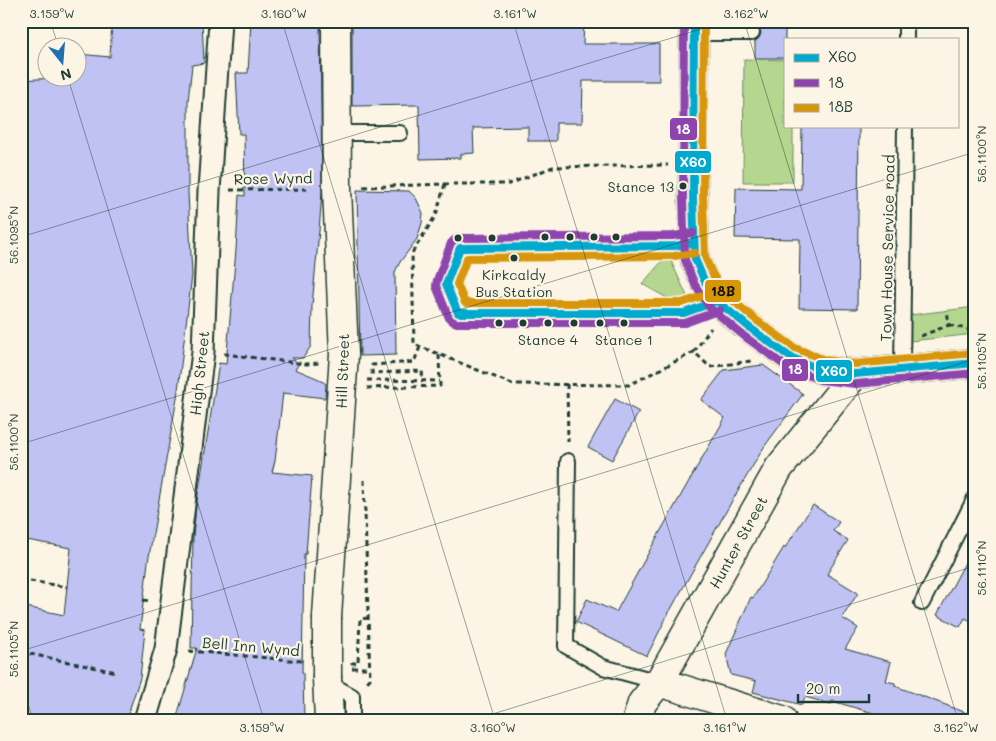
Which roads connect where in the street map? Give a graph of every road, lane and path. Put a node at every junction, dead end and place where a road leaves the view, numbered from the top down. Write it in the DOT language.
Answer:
graph roads {
  1 [pos="220,21"];
  2 [pos="336,21"];
  3 [pos="906,21"];
  4 [pos="694,27"];
  5 [pos="752,33"];
  6 [pos="906,38"];
  7 [pos="905,128"];
  8 [pos="400,132"];
  9 [pos="337,133"];
  10 [pos="694,165"];
  11 [pos="445,184"];
  12 [pos="337,188"];
  13 [pos="209,191"];
  14 [pos="694,243"];
  15 [pos="947,310"];
  16 [pos="715,313"];
  17 [pos="949,325"];
  18 [pos="975,331"];
  19 [pos="420,347"];
  20 [pos="203,352"];
  21 [pos="694,352"];
  22 [pos="344,354"];
  23 [pos="439,355"];
  24 [pos="902,357"];
  25 [pos="756,360"];
  26 [pos="975,363"];
  27 [pos="856,374"];
  28 [pos="365,380"];
  29 [pos="423,380"];
  30 [pos="440,381"];
  31 [pos="567,384"];
  32 [pos="360,388"];
  33 [pos="568,460"];
  34 [pos="363,472"];
  35 [pos="975,498"];
  36 [pos="30,581"];
  37 [pos="67,587"];
  38 [pos="922,603"];
  39 [pos="166,650"];
  40 [pos="21,652"];
  41 [pos="116,672"];
  42 [pos="321,674"];
  43 [pos="659,682"];
  44 [pos="352,696"];
  45 [pos="640,712"];
  46 [pos="774,718"];
  47 [pos="145,720"];
  48 [pos="329,720"];
  49 [pos="352,720"];
  1 -- 13 [label="street, High Street"];
  2 -- 9 [label="street, Hill Street"];
  3 -- 6 [label="lane"];
  4 -- 5 [label="lane"];
  4 -- 10 [label="street"];
  7 -- 24 [label="lane, Town House Service road"];
  8 -- 9 [label="lane"];
  9 -- 12 [label="street, Hill Street"];
  10 -- 11 [label="path, Rose Wynd"];
  10 -- 14 [label="street"];
  11 -- 12 [label="path, Rose Wynd"];
  11 -- 19 [label="path"];
  12 -- 13 [label="path, Rose Wynd"];
  12 -- 22 [label="street, Hill Street"];
  13 -- 20 [label="street, High Street"];
  14 -- 16 [label="street"];
  14 -- 16 [label="lane"];
  15 -- 17 [label="path"];
  16 -- 21 [label="path"];
  16 -- 27 [label="street"];
  17 -- 18 [label="path"];
  17 -- 24 [label="path"];
  19 -- 23 [label="path"];
  19 -- 29 [label="path"];
  20 -- 22 [label="path"];
  20 -- 39 [label="street, High Street"];
  21 -- 25 [label="path"];
  21 -- 31 [label="path"];
  22 -- 42 [label="street, Hill Street, bridge"];
  23 -- 30 [label="path"];
  23 -- 31 [label="path"];
  24 -- 26 [label="street"];
  24 -- 27 [label="street"];
  27 -- 43 [label="street, Hunter Street"];
  28 -- 29 [label="path"];
  29 -- 30 [label="path"];
  30 -- 32 [label="path"];
  31 -- 33 [label="path"];
  33 -- 43 [label="lane"];
  34 -- 44 [label="path"];
  35 -- 38 [label="lane"];
  36 -- 37 [label="path"];
  39 -- 42 [label="path, Bell Inn Wynd"];
  39 -- 47 [label="street, High Street"];
  40 -- 41 [label="path"];
  42 -- 44 [label="lane"];
  42 -- 48 [label="street, Hill Street"];
  43 -- 45 [label="street, Hunter Street"];
  43 -- 46 [label="street"];
  44 -- 49 [label="lane"];
}
